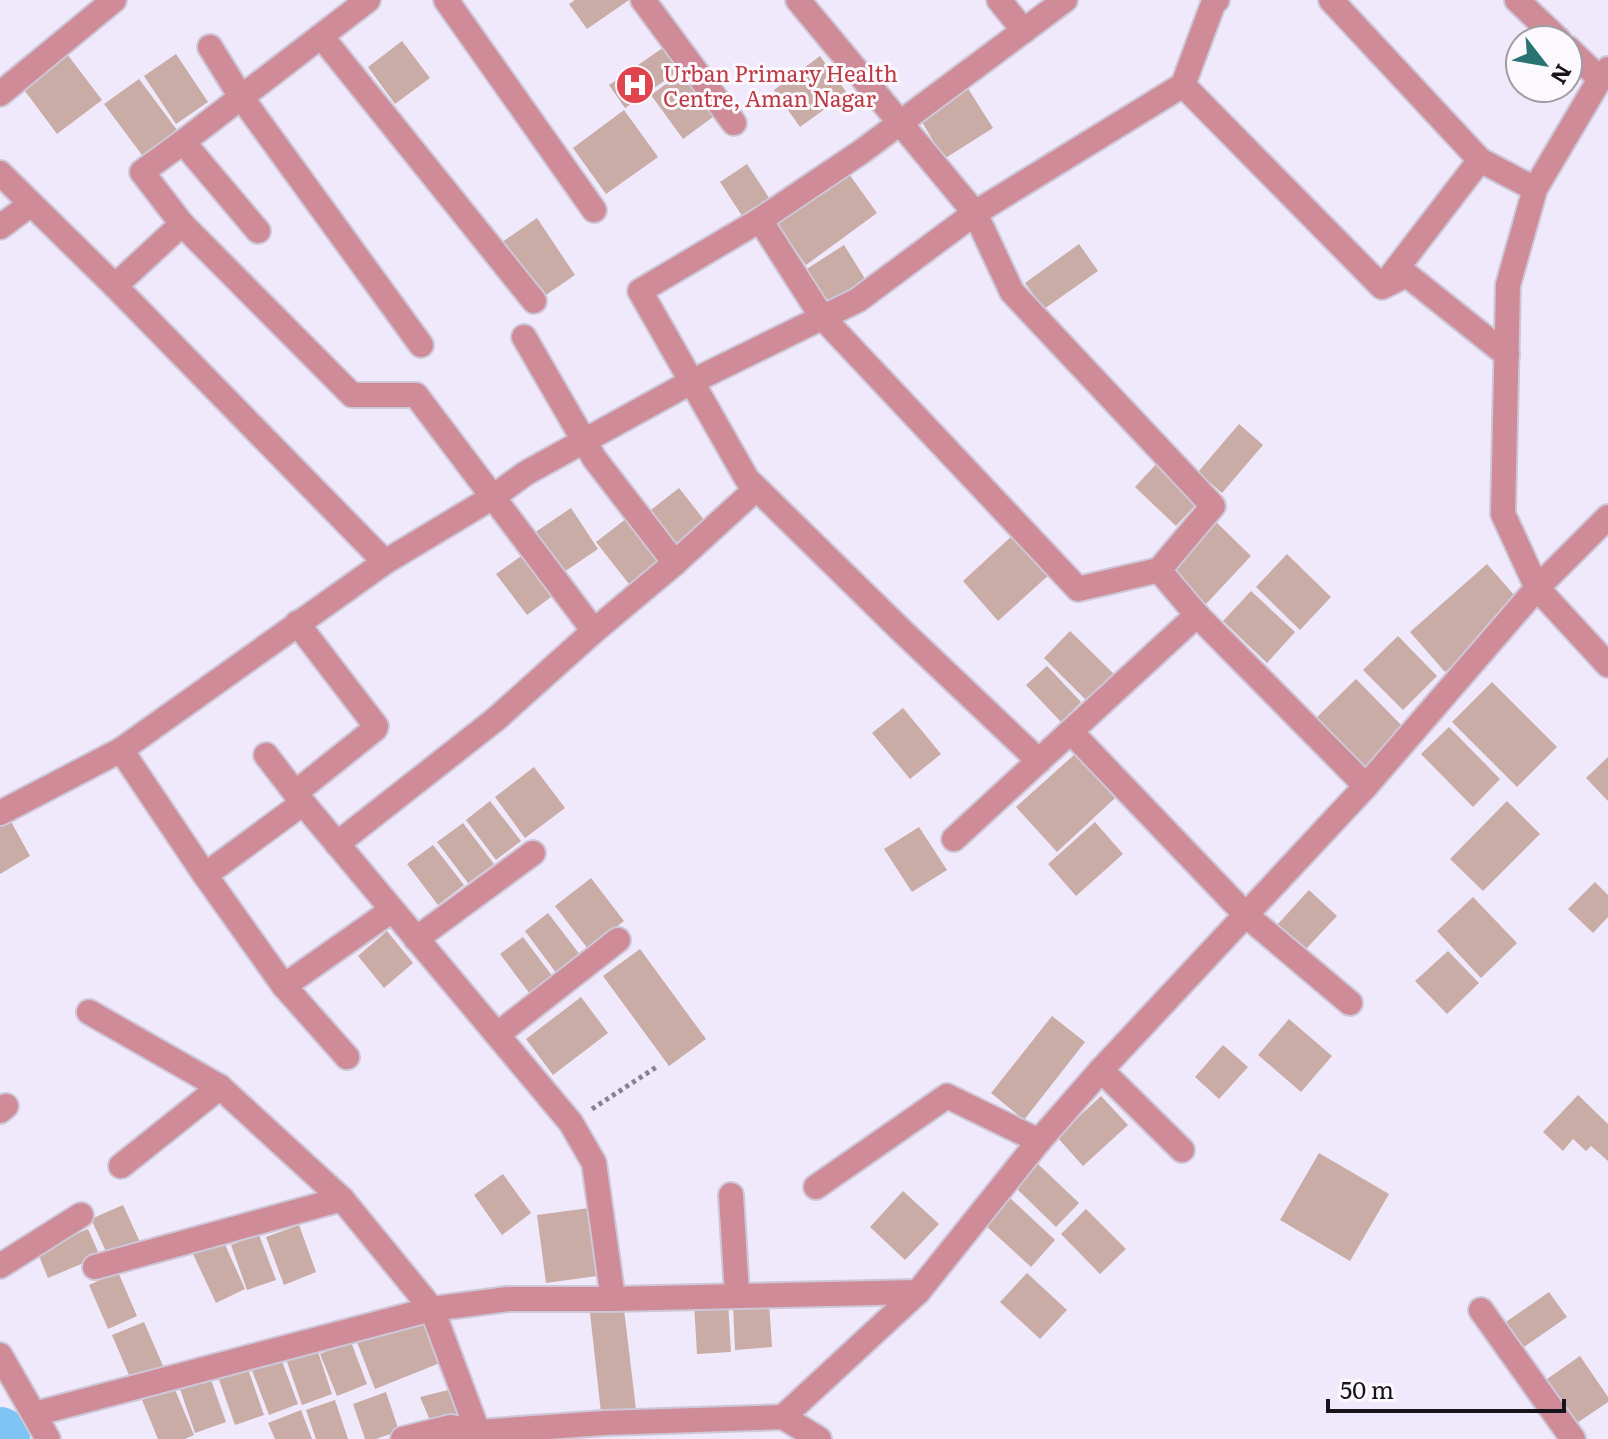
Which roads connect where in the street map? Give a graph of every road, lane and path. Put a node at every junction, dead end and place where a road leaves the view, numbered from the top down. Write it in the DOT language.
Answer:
graph roads {
  1 [pos="114,0"];
  2 [pos="368,0"];
  3 [pos="446,0"];
  4 [pos="643,0"];
  5 [pos="798,0"];
  6 [pos="999,0"];
  7 [pos="1065,0"];
  8 [pos="1331,0"];
  9 [pos="1517,0"];
  10 [pos="1214,1"];
  11 [pos="1542,24"];
  12 [pos="1024,31"];
  13 [pos="321,36"];
  14 [pos="210,47"];
  15 [pos="1584,60"];
  16 [pos="1604,74"];
  17 [pos="1183,85"];
  18 [pos="0,94"];
  19 [pos="241,97"];
  20 [pos="734,123"];
  21 [pos="900,124"];
  22 [pos="183,142"];
  23 [pos="1480,160"];
  24 [pos="0,173"];
  25 [pos="1535,189"];
  26 [pos="31,204"];
  27 [pos="594,210"];
  28 [pos="975,213"];
  29 [pos="760,220"];
  30 [pos="182,224"];
  31 [pos="0,227"];
  32 [pos="258,231"];
  33 [pos="115,286"];
  34 [pos="1382,287"];
  35 [pos="534,301"];
  36 [pos="822,317"];
  37 [pos="524,337"];
  38 [pos="421,345"];
  39 [pos="1507,355"];
  40 [pos="691,382"];
  41 [pos="584,442"];
  42 [pos="756,489"];
  43 [pos="493,497"];
  44 [pos="1608,517"];
  45 [pos="385,562"];
  46 [pos="675,563"];
  47 [pos="1159,570"];
  48 [pos="1537,588"];
  49 [pos="1197,615"];
  50 [pos="297,623"];
  51 [pos="594,631"];
  52 [pos="1608,665"];
  53 [pos="1071,732"];
  54 [pos="121,750"];
  55 [pos="266,755"];
  56 [pos="1039,761"];
  57 [pos="1366,786"];
  58 [pos="299,798"];
  59 [pos="0,813"];
  60 [pos="954,839"];
  61 [pos="337,844"];
  62 [pos="533,853"];
  63 [pos="205,875"];
  64 [pos="392,910"];
  65 [pos="1247,916"];
  66 [pos="416,939"];
  67 [pos="618,940"];
  68 [pos="284,986"];
  69 [pos="1350,1003"];
  70 [pos="89,1012"];
  71 [pos="498,1034"];
  72 [pos="347,1057"];
  73 [pos="658,1066"];
  74 [pos="1101,1070"];
  75 [pos="220,1087"];
  76 [pos="571,1123"];
  77 [pos="1039,1141"];
  78 [pos="1182,1150"];
  79 [pos="121,1166"];
  80 [pos="816,1187"];
  81 [pos="731,1195"];
  82 [pos="342,1199"];
  83 [pos="81,1215"];
  84 [pos="0,1266"];
  85 [pos="95,1267"];
  86 [pos="918,1292"];
  87 [pos="737,1295"];
  88 [pos="613,1299"];
  89 [pos="432,1309"];
  90 [pos="1481,1310"];
  91 [pos="0,1355"];
  92 [pos="34,1414"];
  93 [pos="783,1417"];
  94 [pos="478,1432"];
  95 [pos="452,1433"];
  96 [pos="48,1439"];
  97 [pos="403,1439"];
  98 [pos="819,1439"];
  99 [pos="1573,1439"];
  1 -- 18 [label="street"];
  2 -- 13 [label="street"];
  3 -- 27 [label="street"];
  4 -- 20 [label="street"];
  5 -- 21 [label="street"];
  6 -- 12 [label="street"];
  7 -- 12 [label="street"];
  8 -- 23 [label="street"];
  9 -- 11 [label="street"];
  10 -- 17 [label="street"];
  12 -- 21 [label="street"];
  13 -- 19 [label="street"];
  13 -- 35 [label="street"];
  14 -- 19 [label="street"];
  15 -- 16 [label="street"];
  16 -- 25 [label="street"];
  17 -- 28 [label="street"];
  17 -- 34 [label="street"];
  19 -- 22 [label="street"];
  19 -- 38 [label="street"];
  21 -- 28 [label="street"];
  21 -- 29 [label="street"];
  22 -- 30 [label="street"];
  22 -- 32 [label="street"];
  23 -- 25 [label="street"];
  23 -- 34 [label="street"];
  24 -- 26 [label="street"];
  25 -- 39 [label="street"];
  26 -- 31 [label="street"];
  26 -- 33 [label="street"];
  28 -- 36 [label="street"];
  28 -- 47 [label="street"];
  29 -- 36 [label="street"];
  29 -- 40 [label="street"];
  30 -- 33 [label="street"];
  30 -- 43 [label="street"];
  33 -- 45 [label="street"];
  34 -- 39 [label="street"];
  36 -- 40 [label="street"];
  36 -- 47 [label="street"];
  37 -- 41 [label="street"];
  39 -- 48 [label="street"];
  40 -- 41 [label="street"];
  40 -- 42 [label="street"];
  41 -- 43 [label="street"];
  41 -- 46 [label="street"];
  42 -- 46 [label="street"];
  42 -- 56 [label="street"];
  43 -- 45 [label="street"];
  43 -- 51 [label="street"];
  44 -- 48 [label="street"];
  45 -- 50 [label="street"];
  46 -- 51 [label="street"];
  47 -- 49 [label="street"];
  48 -- 52 [label="street"];
  48 -- 57 [label="street"];
  49 -- 53 [label="street"];
  49 -- 57 [label="street"];
  50 -- 54 [label="street"];
  50 -- 58 [label="street"];
  51 -- 61 [label="street"];
  53 -- 56 [label="street"];
  53 -- 65 [label="street"];
  54 -- 59 [label="street"];
  54 -- 63 [label="street"];
  55 -- 58 [label="street"];
  56 -- 60 [label="street"];
  57 -- 65 [label="street"];
  58 -- 61 [label="street"];
  58 -- 63 [label="street"];
  61 -- 64 [label="street"];
  62 -- 66 [label="street"];
  63 -- 68 [label="street"];
  64 -- 66 [label="street"];
  64 -- 68 [label="street"];
  65 -- 69 [label="street"];
  65 -- 74 [label="street"];
  66 -- 71 [label="street"];
  67 -- 71 [label="street"];
  68 -- 72 [label="street"];
  70 -- 75 [label="street"];
  71 -- 76 [label="street"];
  73 -- 76 [label="path"];
  74 -- 77 [label="street"];
  74 -- 78 [label="street"];
  75 -- 79 [label="street"];
  75 -- 82 [label="street"];
  76 -- 88 [label="street"];
  77 -- 80 [label="street"];
  77 -- 86 [label="street"];
  81 -- 87 [label="street"];
  82 -- 85 [label="street"];
  82 -- 89 [label="street"];
  83 -- 84 [label="street"];
  86 -- 87 [label="street"];
  86 -- 93 [label="street"];
  87 -- 88 [label="street"];
  88 -- 89 [label="street"];
  89 -- 92 [label="street"];
  89 -- 94 [label="street"];
  90 -- 99 [label="street"];
  91 -- 92 [label="street"];
  92 -- 96 [label="street"];
  93 -- 94 [label="street"];
  93 -- 98 [label="street"];
  94 -- 95 [label="street"];
  95 -- 97 [label="street"];
}
